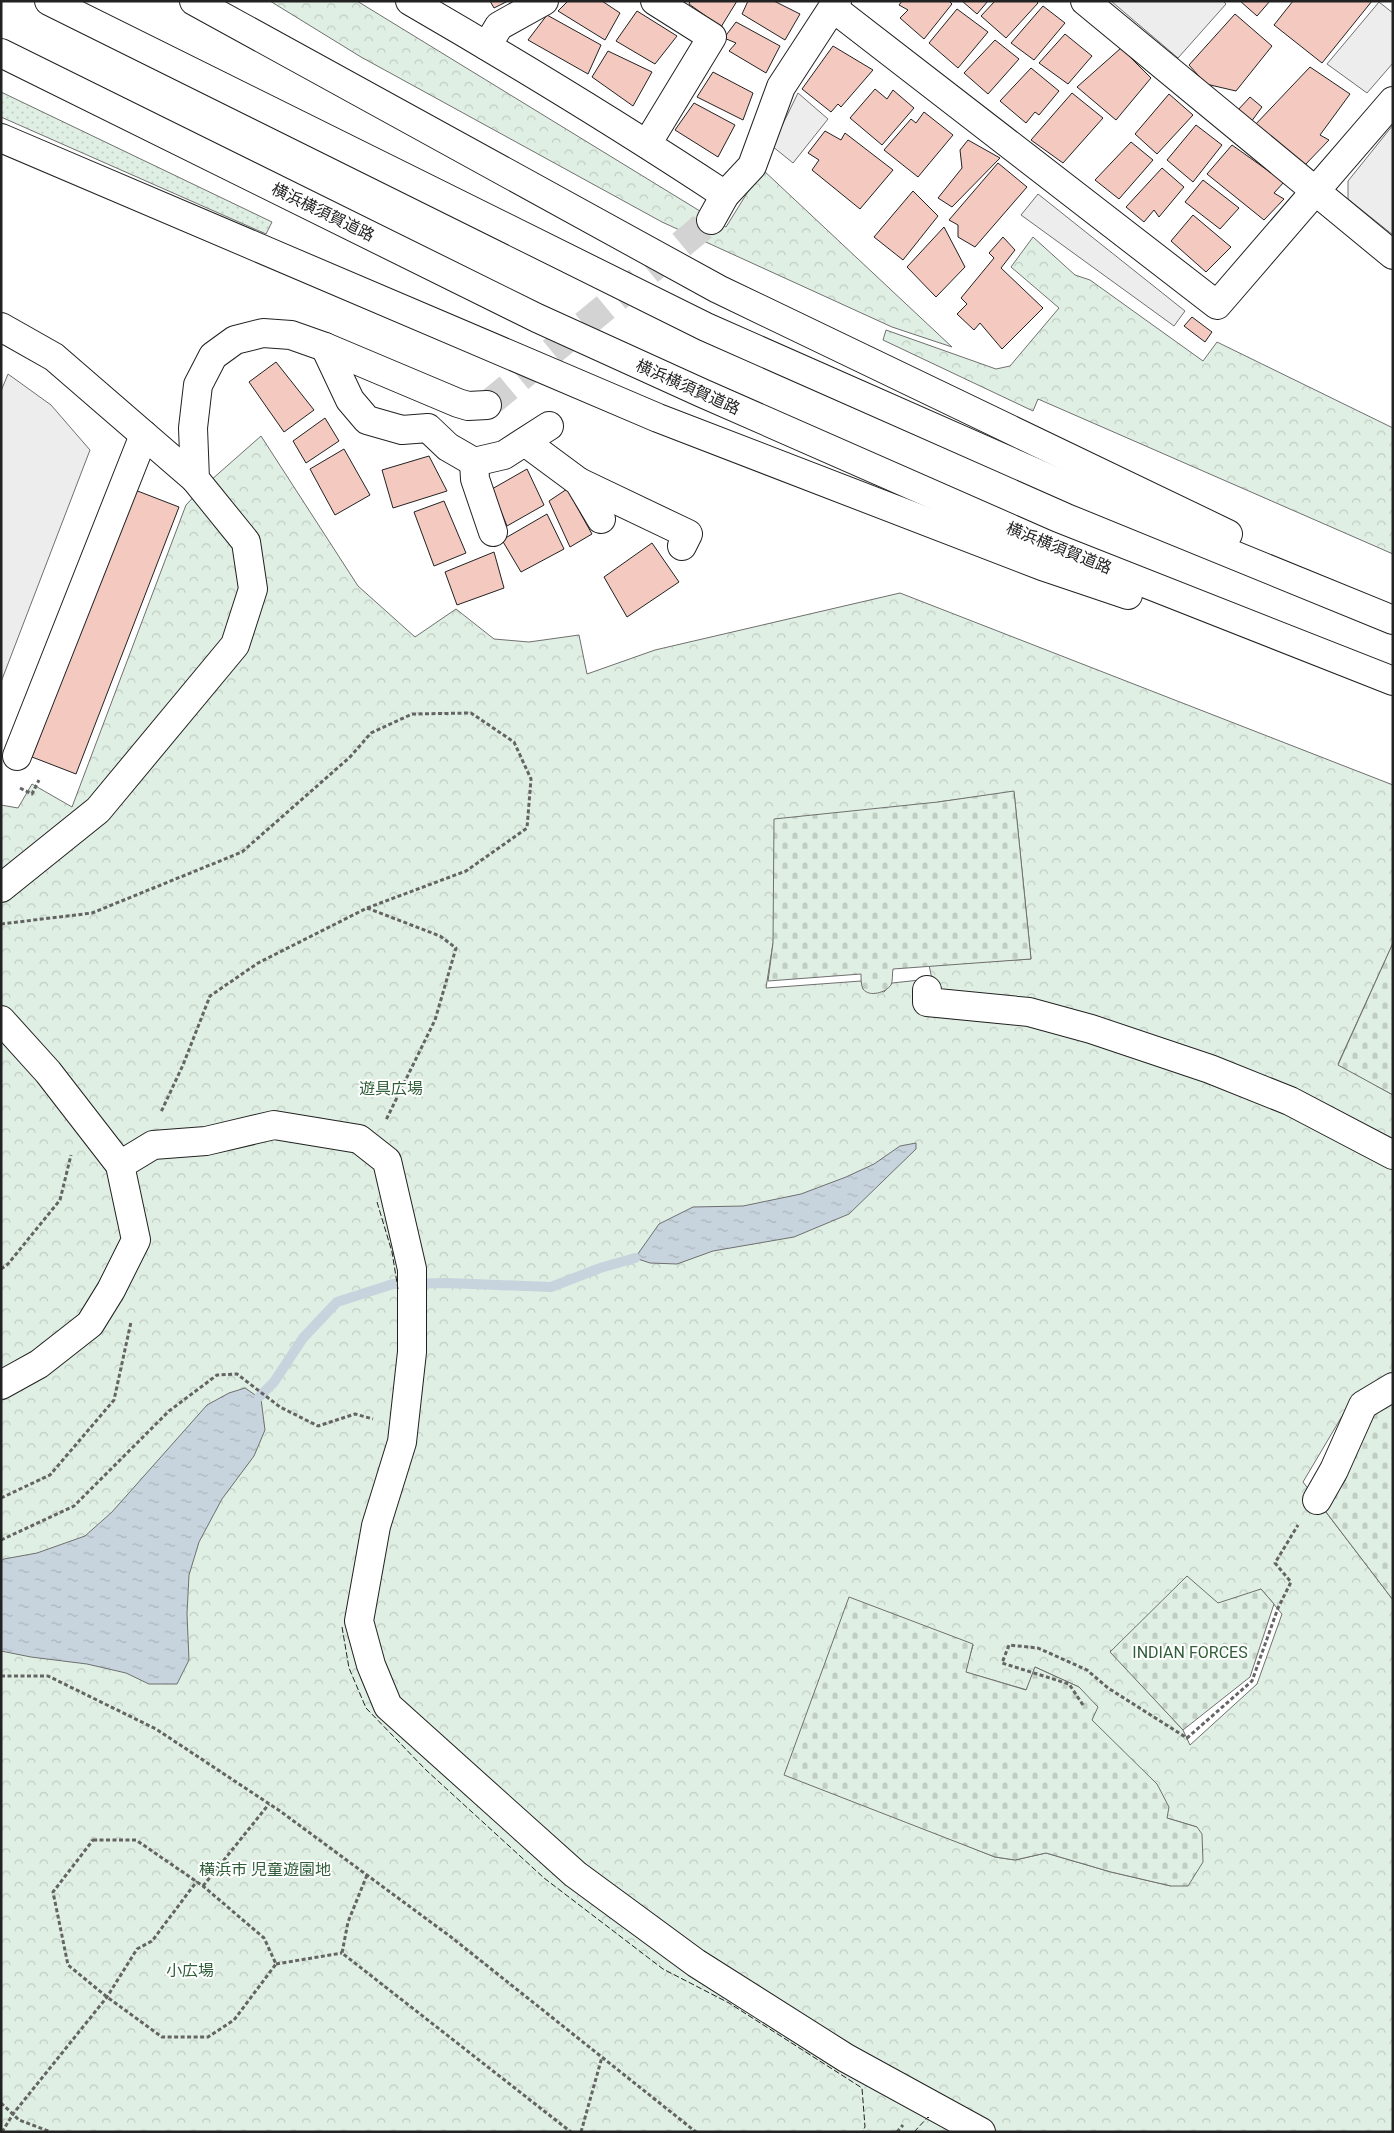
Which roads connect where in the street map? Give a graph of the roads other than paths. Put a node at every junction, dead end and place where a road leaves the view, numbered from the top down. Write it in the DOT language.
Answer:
graph roads {
  1 [pos="49,1"];
  2 [pos="194,1"];
  3 [pos="410,1"];
  4 [pos="544,1"];
  5 [pos="655,1"];
  6 [pos="1085,1"];
  7 [pos="835,4"];
  8 [pos="487,46"];
  9 [pos="1,53"];
  10 [pos="1393,101"];
  11 [pos="1,138"];
  12 [pos="647,144"];
  13 [pos="1316,191"];
  14 [pos="725,195"];
  15 [pos="711,220"];
  16 [pos="1393,254"];
  17 [pos="1,327"];
  18 [pos="325,347"];
  19 [pos="487,405"];
  20 [pos="549,426"];
  21 [pos="525,442"];
  22 [pos="152,443"];
  23 [pos="474,462"];
  24 [pos="195,479"];
  25 [pos="579,482"];
  26 [pos="601,519"];
  27 [pos="493,532"];
  28 [pos="682,546"];
  29 [pos="1393,613"];
  30 [pos="1393,620"];
  31 [pos="1393,683"];
  32 [pos="17,756"];
  33 [pos="1,888"];
  34 [pos="928,990"];
  35 [pos="1,1020"];
  36 [pos="1393,1155"];
  37 [pos="120,1165"];
  38 [pos="1,1385"];
  39 [pos="1393,1387"];
  40 [pos="1317,1500"];
  41 [pos="982,2132"];
  1 -- 30 [label="main road"];
  2 -- 29 [label="main road"];
  3 -- 8 [label="main road"];
  4 -- 8 [label="main road"];
  5 -- 12 [label="main road"];
  6 -- 13 [label="main road"];
  7 -- 13 [label="main road"];
  7 -- 14 [label="main road"];
  8 -- 12 [label="main road"];
  9 -- 31 [label="main road, 横浜横須賀道路"];
  10 -- 13 [label="main road"];
  11 -- 31 [label="main road"];
  12 -- 14 [label="main road"];
  13 -- 16 [label="main road"];
  14 -- 15 [label="main road"];
  17 -- 22 [label="main road"];
  18 -- 19 [label="main road"];
  18 -- 23 [label="main road"];
  18 -- 24 [label="main road"];
  20 -- 21 [label="main road"];
  21 -- 23 [label="main road"];
  21 -- 25 [label="main road"];
  22 -- 24 [label="main road"];
  22 -- 32 [label="main road"];
  23 -- 27 [label="main road"];
  24 -- 33 [label="main road"];
  25 -- 26 [label="main road"];
  25 -- 28 [label="main road"];
  34 -- 36 [label="main road"];
  35 -- 37 [label="main road"];
  37 -- 38 [label="main road"];
  37 -- 41 [label="main road"];
  39 -- 40 [label="main road"];
}
